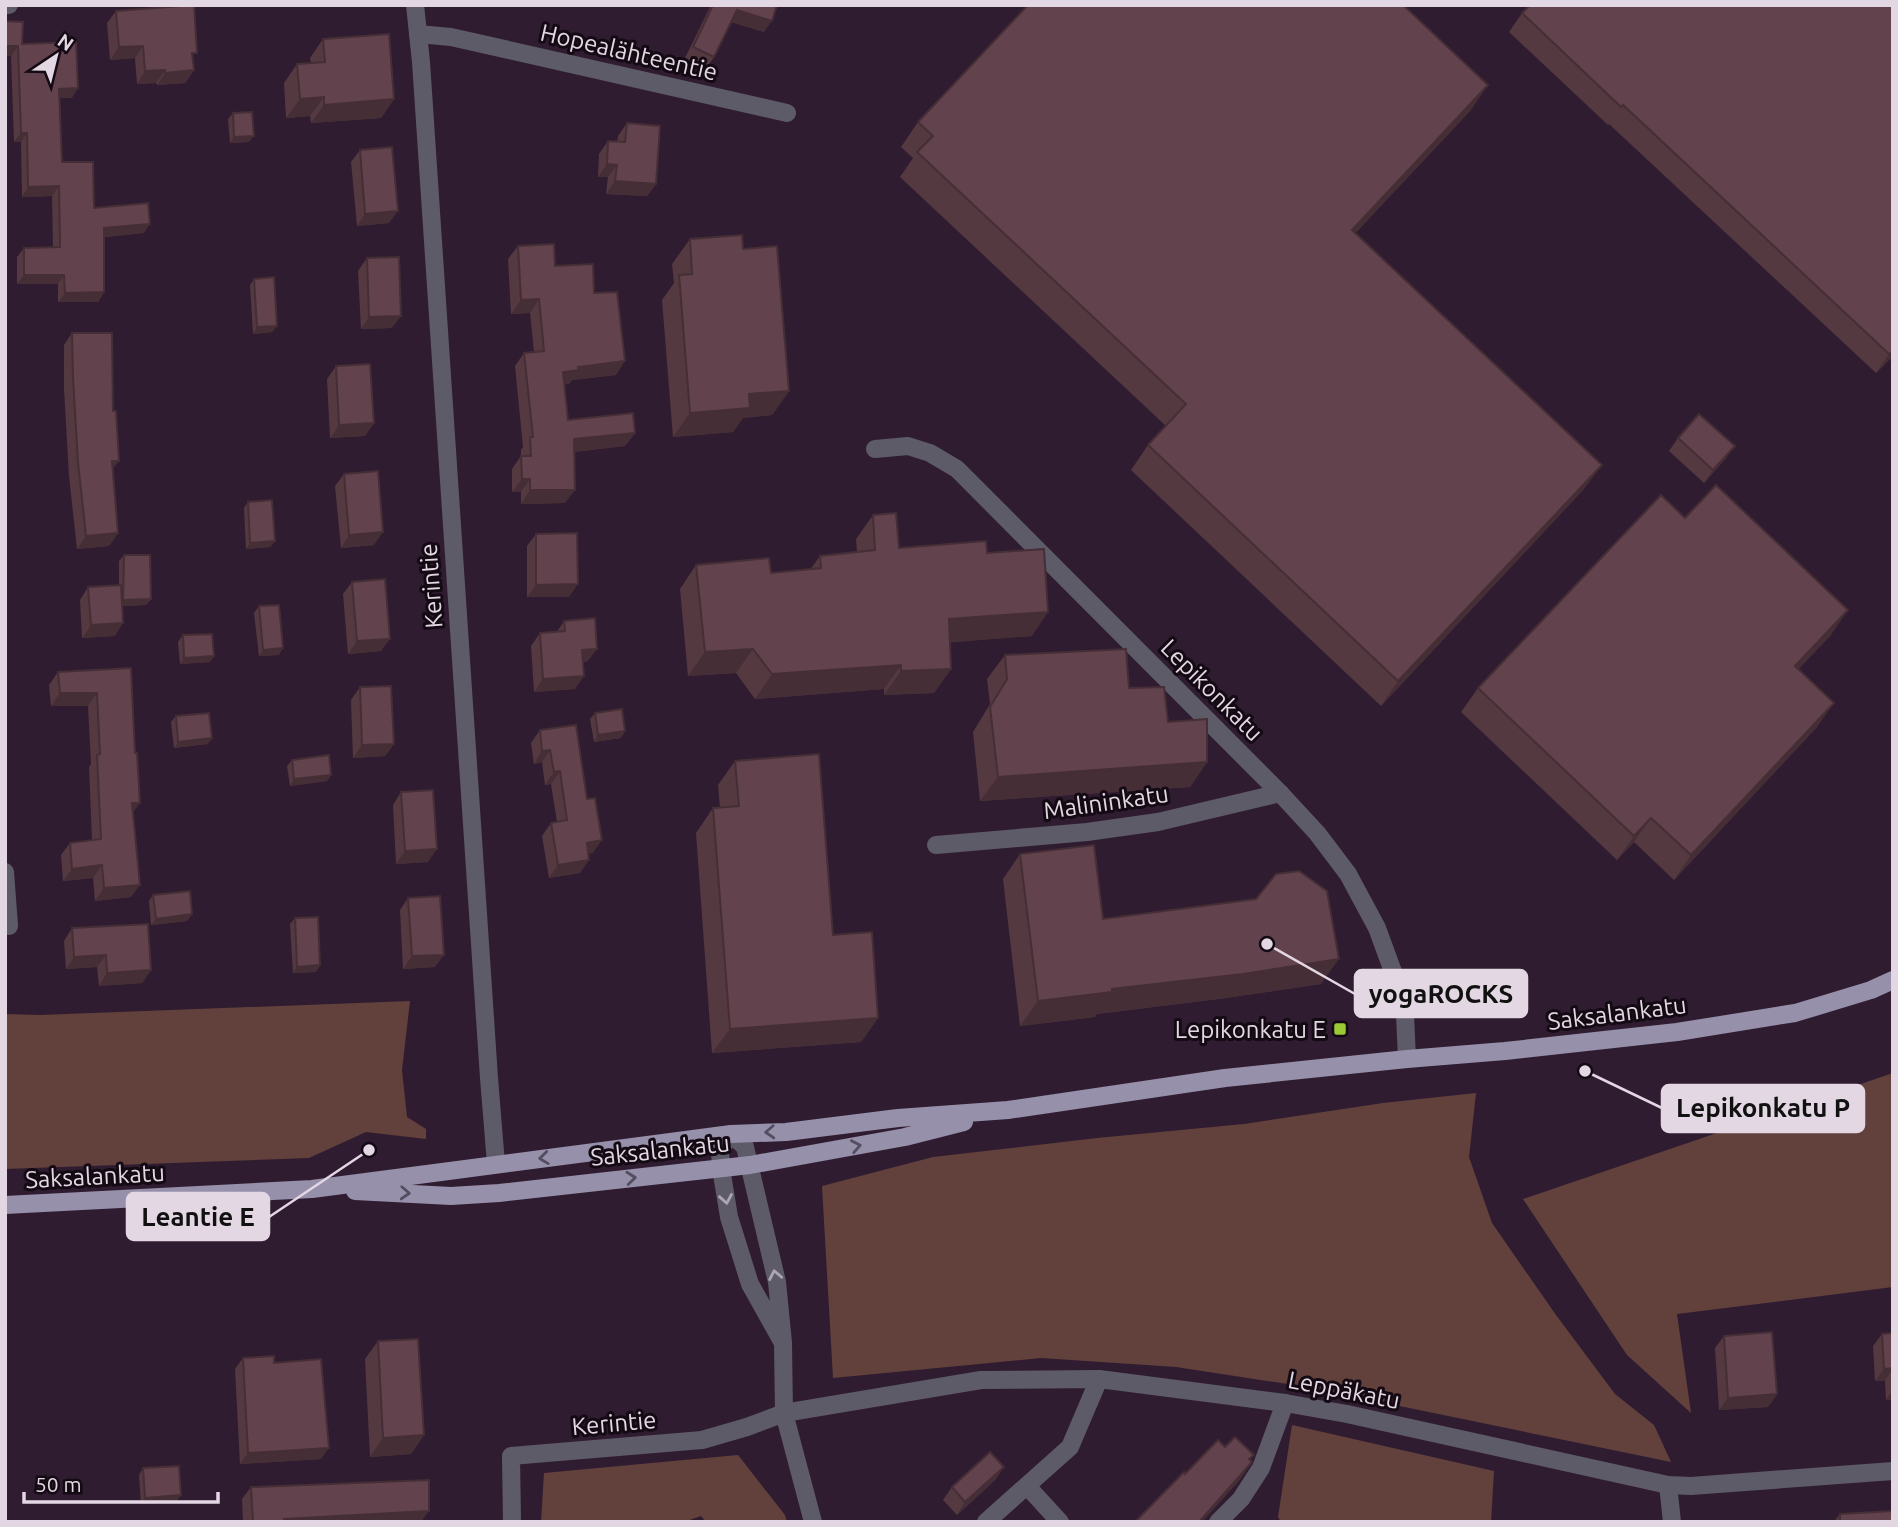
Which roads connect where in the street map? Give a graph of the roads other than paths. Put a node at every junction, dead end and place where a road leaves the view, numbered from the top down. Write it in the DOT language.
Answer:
graph roads {
  1 [pos="415,5"];
  2 [pos="418,34"];
  3 [pos="787,113"];
  4 [pos="875,449"];
  5 [pos="1280,793"];
  6 [pos="936,845"];
  7 [pos="5,872"];
  8 [pos="9,926"];
  9 [pos="1893,980"];
  10 [pos="1407,1059"];
  11 [pos="1008,1110"];
  12 [pos="731,1134"];
  13 [pos="496,1164"];
  14 [pos="750,1165"];
  15 [pos="721,1168"];
  16 [pos="312,1189"];
  17 [pos="5,1205"];
  18 [pos="783,1343"];
  19 [pos="1099,1379"];
  20 [pos="1285,1404"];
  21 [pos="784,1413"];
  22 [pos="1893,1471"];
  23 [pos="1668,1485"];
  24 [pos="1027,1486"];
  25 [pos="512,1522"];
  26 [pos="813,1522"];
  27 [pos="986,1522"];
  28 [pos="1060,1522"];
  29 [pos="1218,1522"];
  30 [pos="1672,1522"];
  1 -- 2 [label="street, Kerintie"];
  2 -- 3 [label="street, Hopealähteentie"];
  2 -- 13 [label="street, Kerintie"];
  4 -- 5 [label="street, Lepikonkatu"];
  5 -- 6 [label="street, Malininkatu"];
  5 -- 10 [label="street, Lepikonkatu"];
  7 -- 8 [label="street"];
  9 -- 10 [label="main road, Saksalankatu"];
  10 -- 11 [label="main road, Saksalankatu"];
  11 -- 12 [label="main road, Saksalankatu, one-way"];
  14 -- 11 [label="main road, Saksalankatu, one-way"];
  12 -- 13 [label="main road, Saksalankatu, one-way"];
  12 -- 14 [label="street"];
  12 -- 15 [label="street"];
  13 -- 16 [label="main road, Saksalankatu"];
  14 -- 15 [label="main road, Saksalankatu"];
  18 -- 14 [label="street, one-way"];
  16 -- 15 [label="main road, Saksalankatu, one-way"];
  15 -- 18 [label="street, one-way"];
  16 -- 17 [label="main road, Saksalankatu"];
  18 -- 21 [label="street"];
  19 -- 20 [label="street, Leppäkatu"];
  19 -- 21 [label="street, Leppäkatu"];
  19 -- 24 [label="street"];
  20 -- 23 [label="street, Leppäkatu"];
  20 -- 29 [label="street"];
  21 -- 25 [label="street, Kerintie"];
  21 -- 26 [label="street"];
  22 -- 23 [label="street, Leppäkatu"];
  23 -- 30 [label="street"];
  24 -- 27 [label="street"];
  24 -- 28 [label="street"];
}
